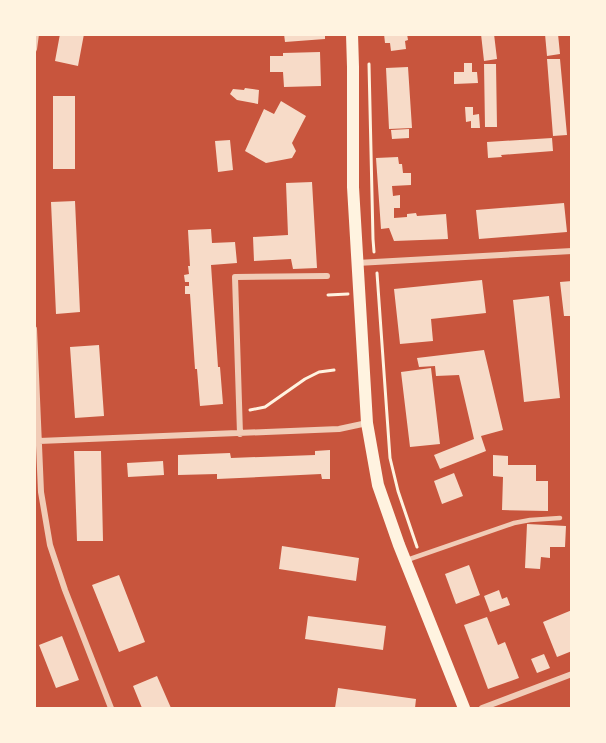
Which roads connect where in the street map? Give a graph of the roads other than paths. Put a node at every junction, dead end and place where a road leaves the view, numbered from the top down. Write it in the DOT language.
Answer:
graph roads {
  1 [pos="36,34"];
  2 [pos="351,34"];
  3 [pos="34,49"];
  4 [pos="572,250"];
  5 [pos="357,263"];
  6 [pos="327,276"];
  7 [pos="34,329"];
  8 [pos="367,423"];
  9 [pos="240,434"];
  10 [pos="37,440"];
  11 [pos="560,518"];
  12 [pos="405,561"];
  13 [pos="572,674"];
  14 [pos="111,708"];
  15 [pos="464,708"];
  16 [pos="482,708"];
  1 -- 3 [label="street"];
  2 -- 5 [label="main road"];
  4 -- 5 [label="street"];
  5 -- 8 [label="main road"];
  6 -- 9 [label="street"];
  7 -- 10 [label="street"];
  8 -- 9 [label="street"];
  8 -- 12 [label="main road"];
  9 -- 10 [label="street"];
  10 -- 14 [label="street"];
  11 -- 12 [label="lane"];
  12 -- 15 [label="main road"];
  13 -- 16 [label="street"];
}
